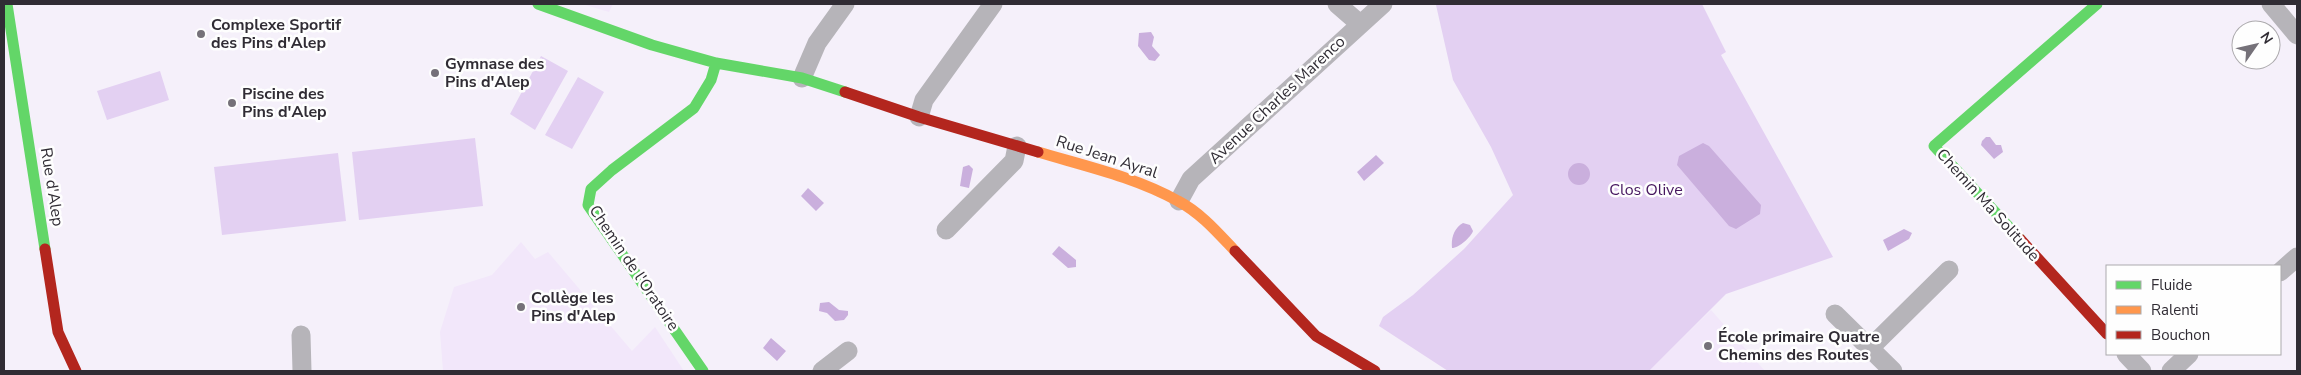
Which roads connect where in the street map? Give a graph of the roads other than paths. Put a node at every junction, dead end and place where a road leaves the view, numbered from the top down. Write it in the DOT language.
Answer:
graph roads {
  1 [pos="7,4"];
  2 [pos="538,4"];
  3 [pos="845,4"];
  4 [pos="993,4"];
  5 [pos="1338,4"];
  6 [pos="1383,4"];
  7 [pos="2097,4"];
  8 [pos="2271,4"];
  9 [pos="1360,24"];
  10 [pos="2297,35"];
  11 [pos="716,63"];
  12 [pos="802,78"];
  13 [pos="919,116"];
  14 [pos="1017,146"];
  15 [pos="1179,201"];
  16 [pos="946,230"];
  17 [pos="2297,257"];
  18 [pos="1949,270"];
  19 [pos="2281,271"];
  20 [pos="1836,314"];
  21 [pos="2106,333"];
  22 [pos="301,335"];
  23 [pos="1870,348"];
  24 [pos="848,351"];
  25 [pos="2127,355"];
  26 [pos="2188,355"];
  27 [pos="76,371"];
  28 [pos="302,371"];
  29 [pos="704,371"];
  30 [pos="822,371"];
  31 [pos="1375,371"];
  32 [pos="1893,371"];
  33 [pos="2142,371"];
  34 [pos="2171,371"];
  1 -- 27 [label="street, Rue d'Alep"];
  2 -- 11 [label="street, Rue Jean Ayral"];
  3 -- 12 [label="street"];
  4 -- 13 [label="street"];
  5 -- 9 [label="street"];
  6 -- 9 [label="street, Avenue Charles Marenco"];
  7 -- 21 [label="street, Chemin Ma Solitude"];
  8 -- 10 [label="street"];
  9 -- 15 [label="street, Avenue Charles Marenco"];
  11 -- 12 [label="street, Rue Jean Ayral"];
  11 -- 29 [label="street, Chemin de l'Oratoire"];
  12 -- 13 [label="street, Rue Jean Ayral"];
  13 -- 14 [label="street, Rue Jean Ayral"];
  14 -- 15 [label="street, Rue Jean Ayral"];
  14 -- 16 [label="street"];
  15 -- 31 [label="street, Rue Jean Ayral"];
  17 -- 19 [label="street"];
  18 -- 23 [label="street"];
  20 -- 23 [label="street"];
  22 -- 28 [label="street"];
  23 -- 32 [label="street"];
  24 -- 30 [label="street"];
  25 -- 33 [label="street"];
  26 -- 34 [label="street"];
}
